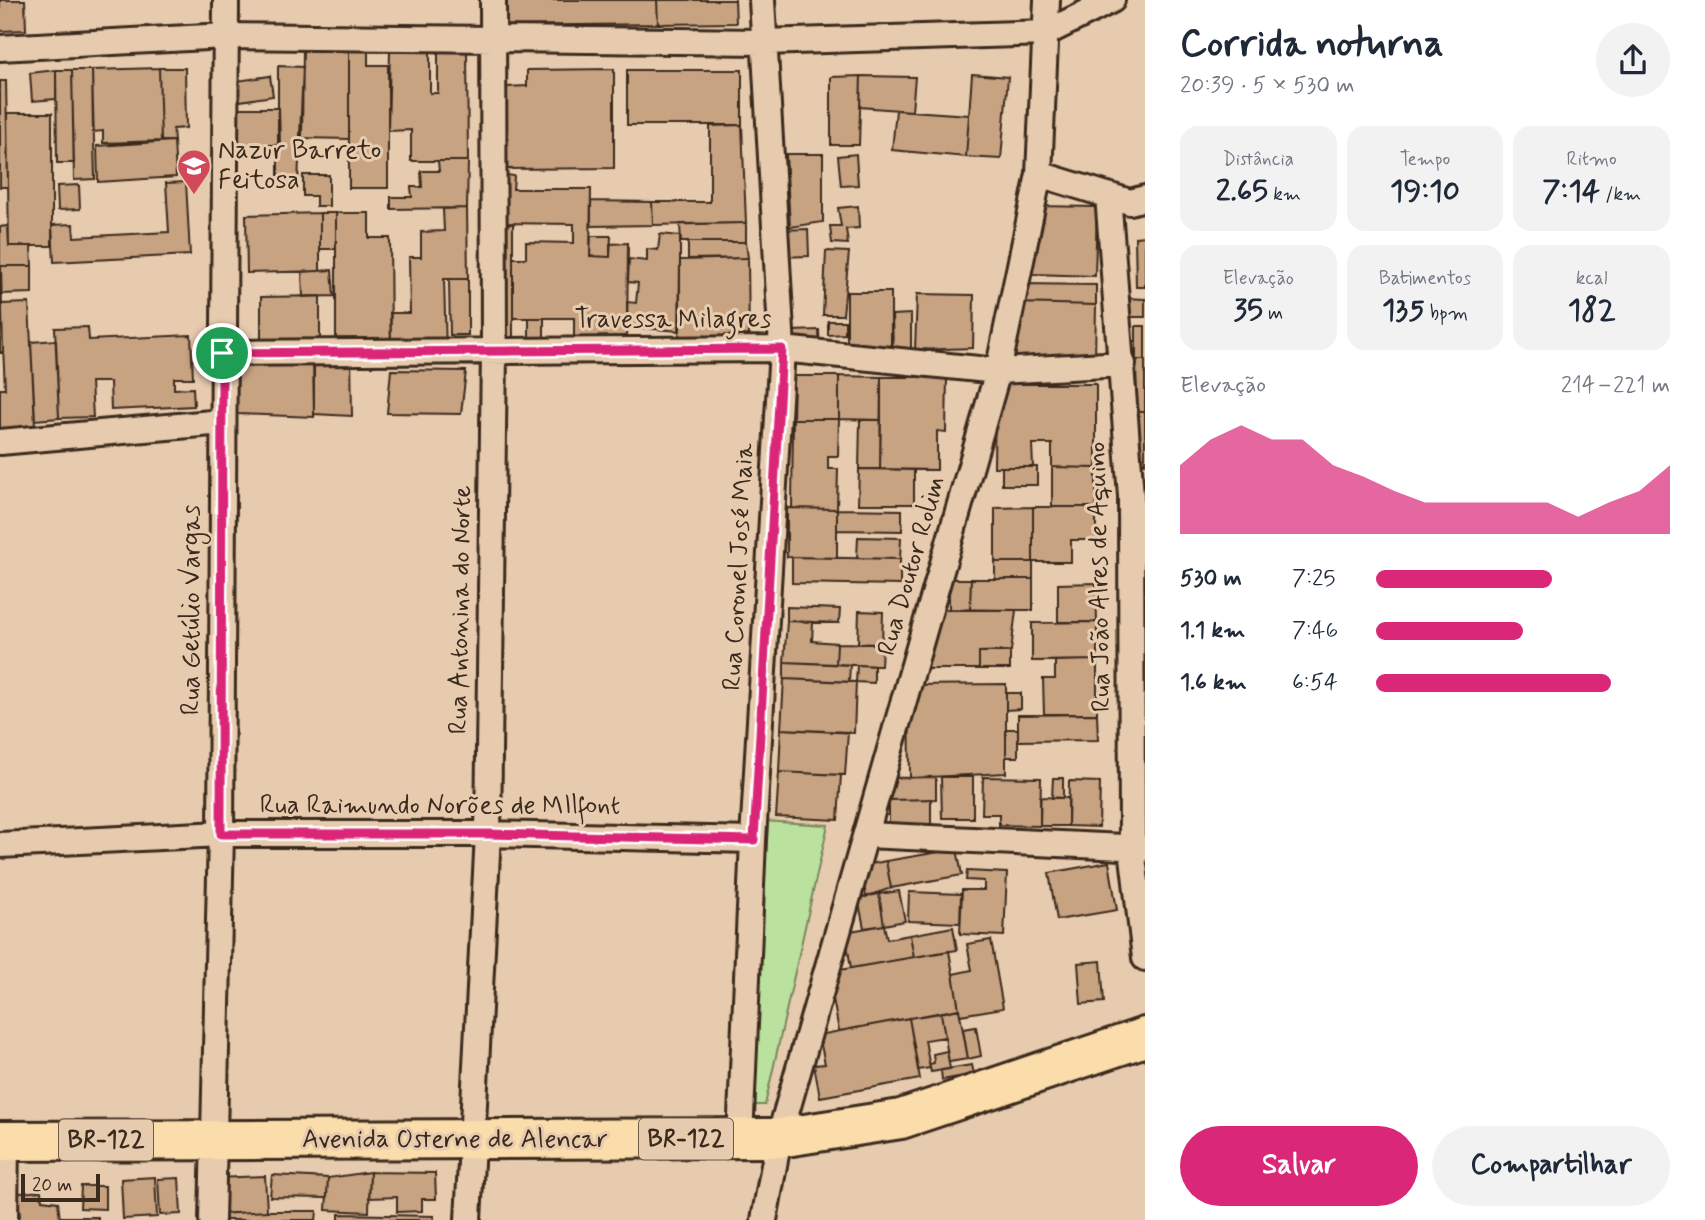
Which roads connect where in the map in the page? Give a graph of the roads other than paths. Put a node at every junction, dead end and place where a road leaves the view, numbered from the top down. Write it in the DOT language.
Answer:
graph roads {
  1 [pos="226,0"];
  2 [pos="493,0"];
  3 [pos="762,0"];
  4 [pos="1047,0"];
  5 [pos="1112,0"];
  6 [pos="1046,33"];
  7 [pos="226,36"];
  8 [pos="494,38"];
  9 [pos="764,42"];
  10 [pos="0,48"];
  11 [pos="1039,174"];
  12 [pos="1132,201"];
  13 [pos="782,349"];
  14 [pos="494,350"];
  15 [pos="222,353"];
  16 [pos="1123,364"];
  17 [pos="998,371"];
  18 [pos="223,422"];
  19 [pos="0,442"];
  20 [pos="1138,496"];
  21 [pos="1139,650"];
  22 [pos="221,834"];
  23 [pos="488,834"];
  24 [pos="866,835"];
  25 [pos="754,840"];
  26 [pos="0,845"];
  27 [pos="1139,848"];
  28 [pos="1145,958"];
  29 [pos="1145,1037"];
  30 [pos="779,1138"];
  31 [pos="740,1139"];
  32 [pos="213,1140"];
  33 [pos="3,1141"];
  34 [pos="471,1141"];
  35 [pos="5,1220"];
  36 [pos="212,1220"];
  37 [pos="468,1220"];
  38 [pos="764,1220"];
  1 -- 7 [label="street, Rua Getúlio Vargas"];
  2 -- 8 [label="street, Rua Antonina do Norte"];
  3 -- 9 [label="street, Rua Coronel José Maia"];
  4 -- 6 [label="street, Rua Doutor Rolim"];
  5 -- 6 [label="street"];
  6 -- 9 [label="street"];
  6 -- 11 [label="street, Rua Doutor Rolim"];
  7 -- 8 [label="street"];
  7 -- 10 [label="street"];
  7 -- 15 [label="street, Rua Getúlio Vargas"];
  8 -- 9 [label="street"];
  8 -- 14 [label="street, Rua Antonina do Norte"];
  9 -- 13 [label="street, Rua Coronel José Maia"];
  11 -- 12 [label="street"];
  11 -- 17 [label="street, Rua Doutor Rolim"];
  12 -- 16 [label="street, Rua João Alres de Aquino"];
  13 -- 14 [label="street, Travessa Milagres"];
  13 -- 17 [label="street, Travessa Milagres"];
  13 -- 25 [label="street, Rua Coronel José Maia"];
  14 -- 15 [label="street, Travessa Milagres"];
  14 -- 23 [label="street, Rua Antonina do Norte"];
  15 -- 18 [label="street, Rua Getúlio Vargas"];
  16 -- 17 [label="street, Travessa Milagres"];
  16 -- 20 [label="street, Rua João Alres de Aquino"];
  17 -- 24 [label="street, Rua Doutor Rolim"];
  18 -- 19 [label="street"];
  18 -- 22 [label="street, Rua Getúlio Vargas"];
  20 -- 21 [label="street, Rua João Alres de Aquino"];
  21 -- 27 [label="street, Rua João Alres de Aquino"];
  22 -- 23 [label="street, Rua Raimundo Norões de MIlfont"];
  22 -- 26 [label="street, Rua Raimundo Norões de MIlfont"];
  22 -- 32 [label="street, Rua Getúlio Vargas"];
  23 -- 25 [label="street, Rua Raimundo Norões de MIlfont"];
  23 -- 34 [label="street, Rua Antonina do Norte"];
  24 -- 27 [label="street"];
  24 -- 30 [label="street, Rua Doutor Rolim"];
  25 -- 31 [label="street, Rua Coronel José Maia"];
  27 -- 28 [label="street, Rua João Alres de Aquino"];
  29 -- 30 [label="highway, Avenida Osterne de Alencar / BR-122"];
  30 -- 31 [label="highway, Avenida Osterne de Alencar / BR-122"];
  30 -- 38 [label="street"];
  31 -- 34 [label="highway, Avenida Osterne de Alencar / BR-122"];
  32 -- 33 [label="highway, BR-122"];
  32 -- 34 [label="highway, Avenida Osterne de Alencar / BR-122"];
  32 -- 36 [label="street, Rua Getúlio Vargas"];
  33 -- 35 [label="street"];
  34 -- 37 [label="street, Rua Antonina do Norte"];
}
